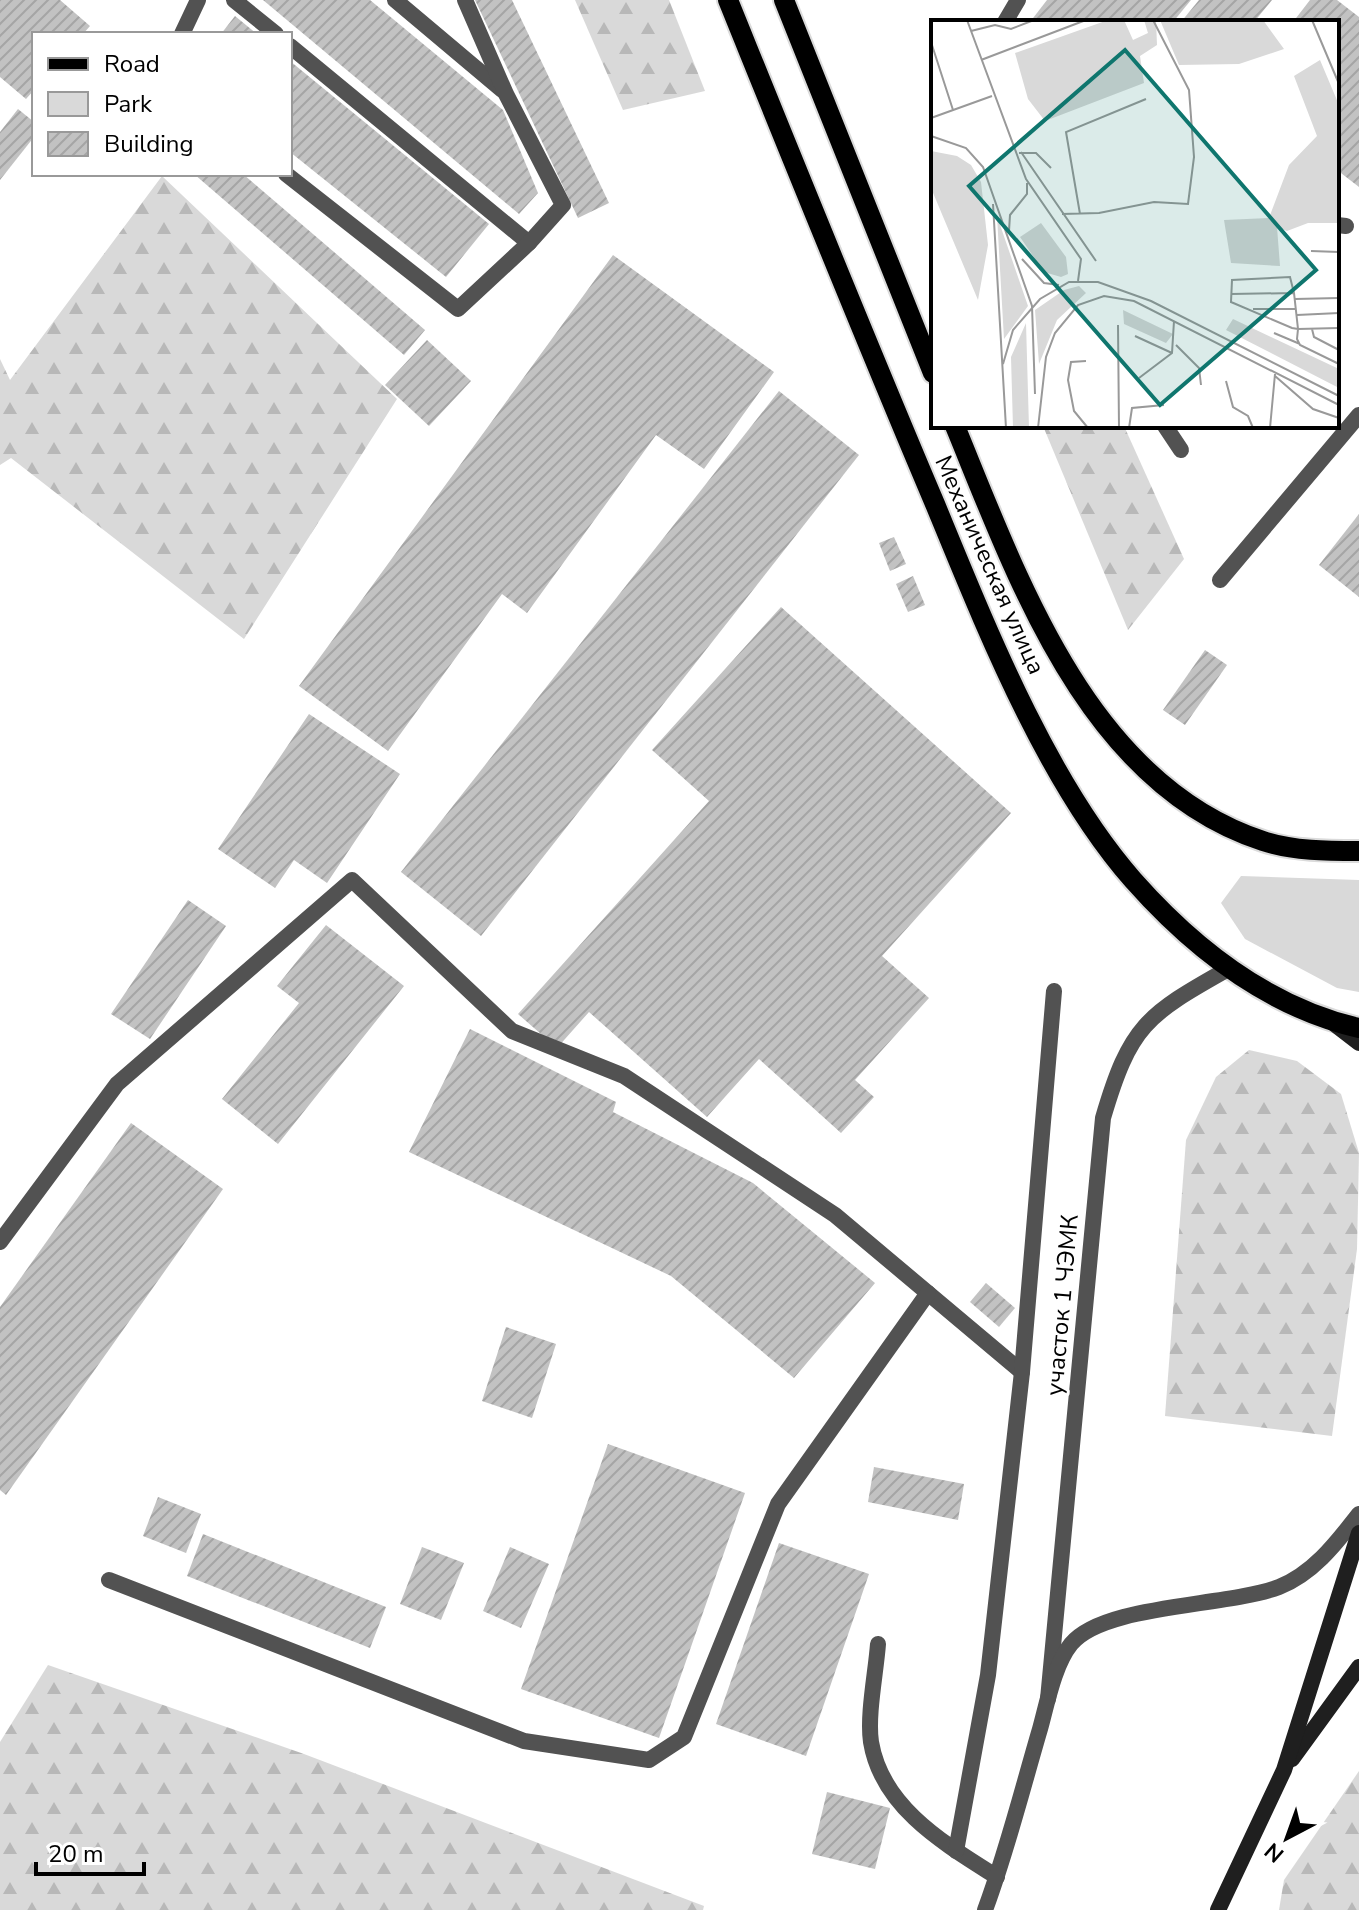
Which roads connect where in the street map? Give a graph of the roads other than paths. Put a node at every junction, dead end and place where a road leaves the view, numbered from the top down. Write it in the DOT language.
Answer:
graph roads {
  1 [pos="198,0"];
  2 [pos="234,0"];
  3 [pos="395,0"];
  4 [pos="465,0"];
  5 [pos="728,0"];
  6 [pos="784,0"];
  7 [pos="1018,0"];
  8 [pos="1006,20"];
  9 [pos="183,32"];
  10 [pos="274,32"];
  11 [pos="292,48"];
  12 [pos="506,94"];
  13 [pos="289,176"];
  14 [pos="529,243"];
  15 [pos="931,361"];
  16 [pos="1359,415"];
  17 [pos="956,428"];
  18 [pos="1166,428"];
  19 [pos="1181,450"];
  20 [pos="1220,580"];
  21 [pos="1359,851"];
  22 [pos="1228,969"];
  23 [pos="1054,991"];
  24 [pos="1332,1022"];
  25 [pos="1359,1028"];
  26 [pos="1359,1043"];
  27 [pos="0,1242"];
  28 [pos="928,1293"];
  29 [pos="1022,1372"];
  30 [pos="1359,1514"];
  31 [pos="1359,1533"];
  32 [pos="109,1580"];
  33 [pos="878,1644"];
  34 [pos="1359,1667"];
  35 [pos="1048,1699"];
  36 [pos="1284,1770"];
  37 [pos="956,1851"];
  38 [pos="997,1877"];
  39 [pos="985,1910"];
  40 [pos="1218,1910"];
  1 -- 9 [label="street"];
  2 -- 10 [label="street"];
  3 -- 12 [label="street"];
  4 -- 12 [label="street"];
  5 -- 22 [label="main road, Механическая улица"];
  6 -- 15 [label="main road"];
  7 -- 8 [label="street"];
  11 -- 14 [label="street"];
  12 -- 14 [label="street"];
  13 -- 14 [label="street"];
  16 -- 20 [label="street"];
  17 -- 21 [label="main road, Механическая улица"];
  18 -- 19 [label="street"];
  22 -- 24 [label="main road, Механическая улица"];
  22 -- 35 [label="street, участок 1 ЧЭМК"];
  23 -- 29 [label="street"];
  24 -- 25 [label="main road, Механическая улица"];
  24 -- 26 [label="main road"];
  27 -- 28 [label="street"];
  28 -- 29 [label="street"];
  28 -- 32 [label="street"];
  29 -- 37 [label="street"];
  30 -- 35 [label="street, участок 1 ЧЭМК"];
  31 -- 36 [label="main road"];
  33 -- 37 [label="street"];
  34 -- 36 [label="main road"];
  35 -- 38 [label="street, участок 1 ЧЭМК"];
  36 -- 40 [label="main road"];
  37 -- 38 [label="street"];
  38 -- 39 [label="street, участок 1 ЧЭМК"];
}
